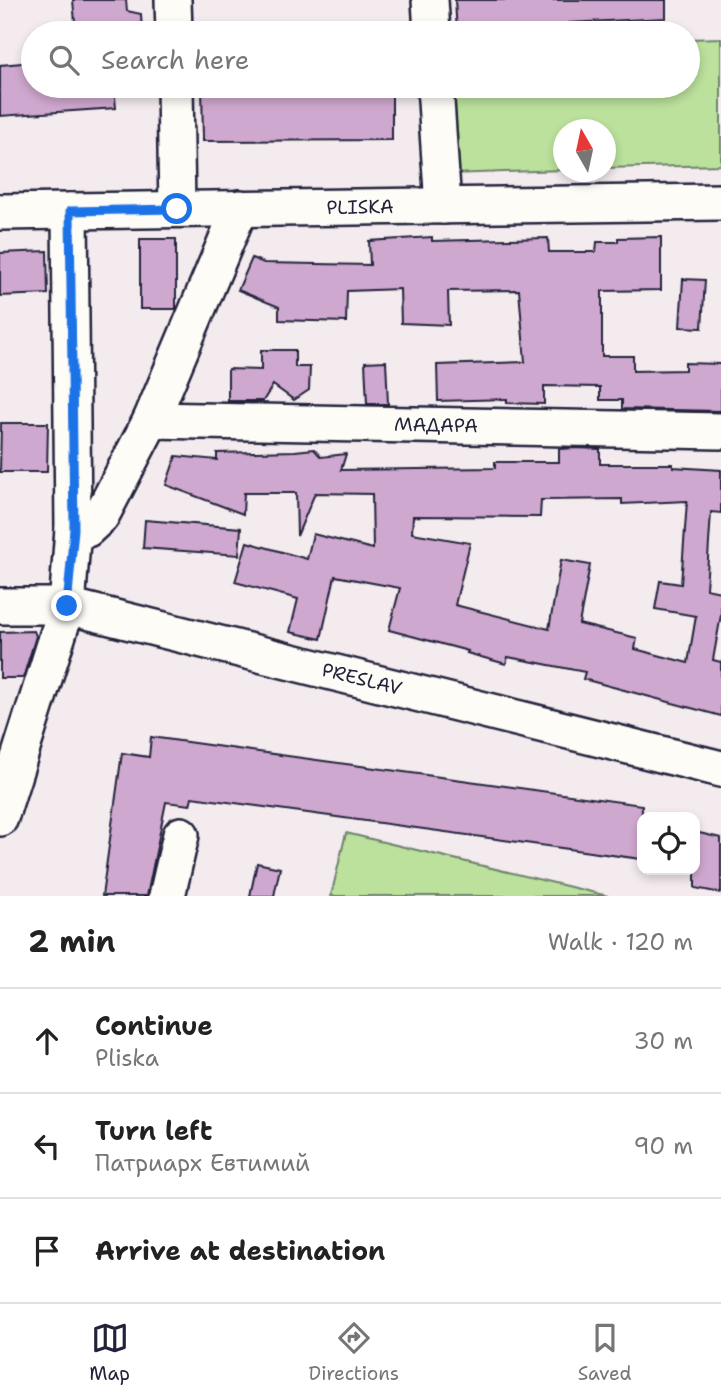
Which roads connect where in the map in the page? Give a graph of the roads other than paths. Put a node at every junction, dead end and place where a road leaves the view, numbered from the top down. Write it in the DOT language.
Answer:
graph roads {
  1 [pos="173,0"];
  2 [pos="429,0"];
  3 [pos="174,21"];
  4 [pos="431,21"];
  5 [pos="175,98"];
  6 [pos="436,98"];
  7 [pos="721,202"];
  8 [pos="443,206"];
  9 [pos="240,208"];
  10 [pos="177,209"];
  11 [pos="70,211"];
  12 [pos="0,212"];
  13 [pos="151,420"];
  14 [pos="721,431"];
  15 [pos="74,529"];
  16 [pos="0,606"];
  17 [pos="67,606"];
  18 [pos="721,769"];
  19 [pos="0,818"];
  20 [pos="181,835"];
  21 [pos="167,896"];
  1 -- 3 [label="street"];
  2 -- 4 [label="street"];
  5 -- 10 [label="street"];
  6 -- 8 [label="street"];
  7 -- 8 [label="street, PLISKA"];
  8 -- 9 [label="street, PLISKA"];
  9 -- 10 [label="street, PLISKA"];
  9 -- 13 [label="street"];
  10 -- 11 [label="street, PLISKA"];
  11 -- 12 [label="street, PLISKA"];
  11 -- 15 [label="street"];
  13 -- 14 [label="street, МАДАРА"];
  13 -- 15 [label="street"];
  15 -- 17 [label="street"];
  16 -- 17 [label="street, PRESLAV"];
  17 -- 18 [label="street, PRESLAV"];
  17 -- 19 [label="street"];
  20 -- 21 [label="street"];
}
